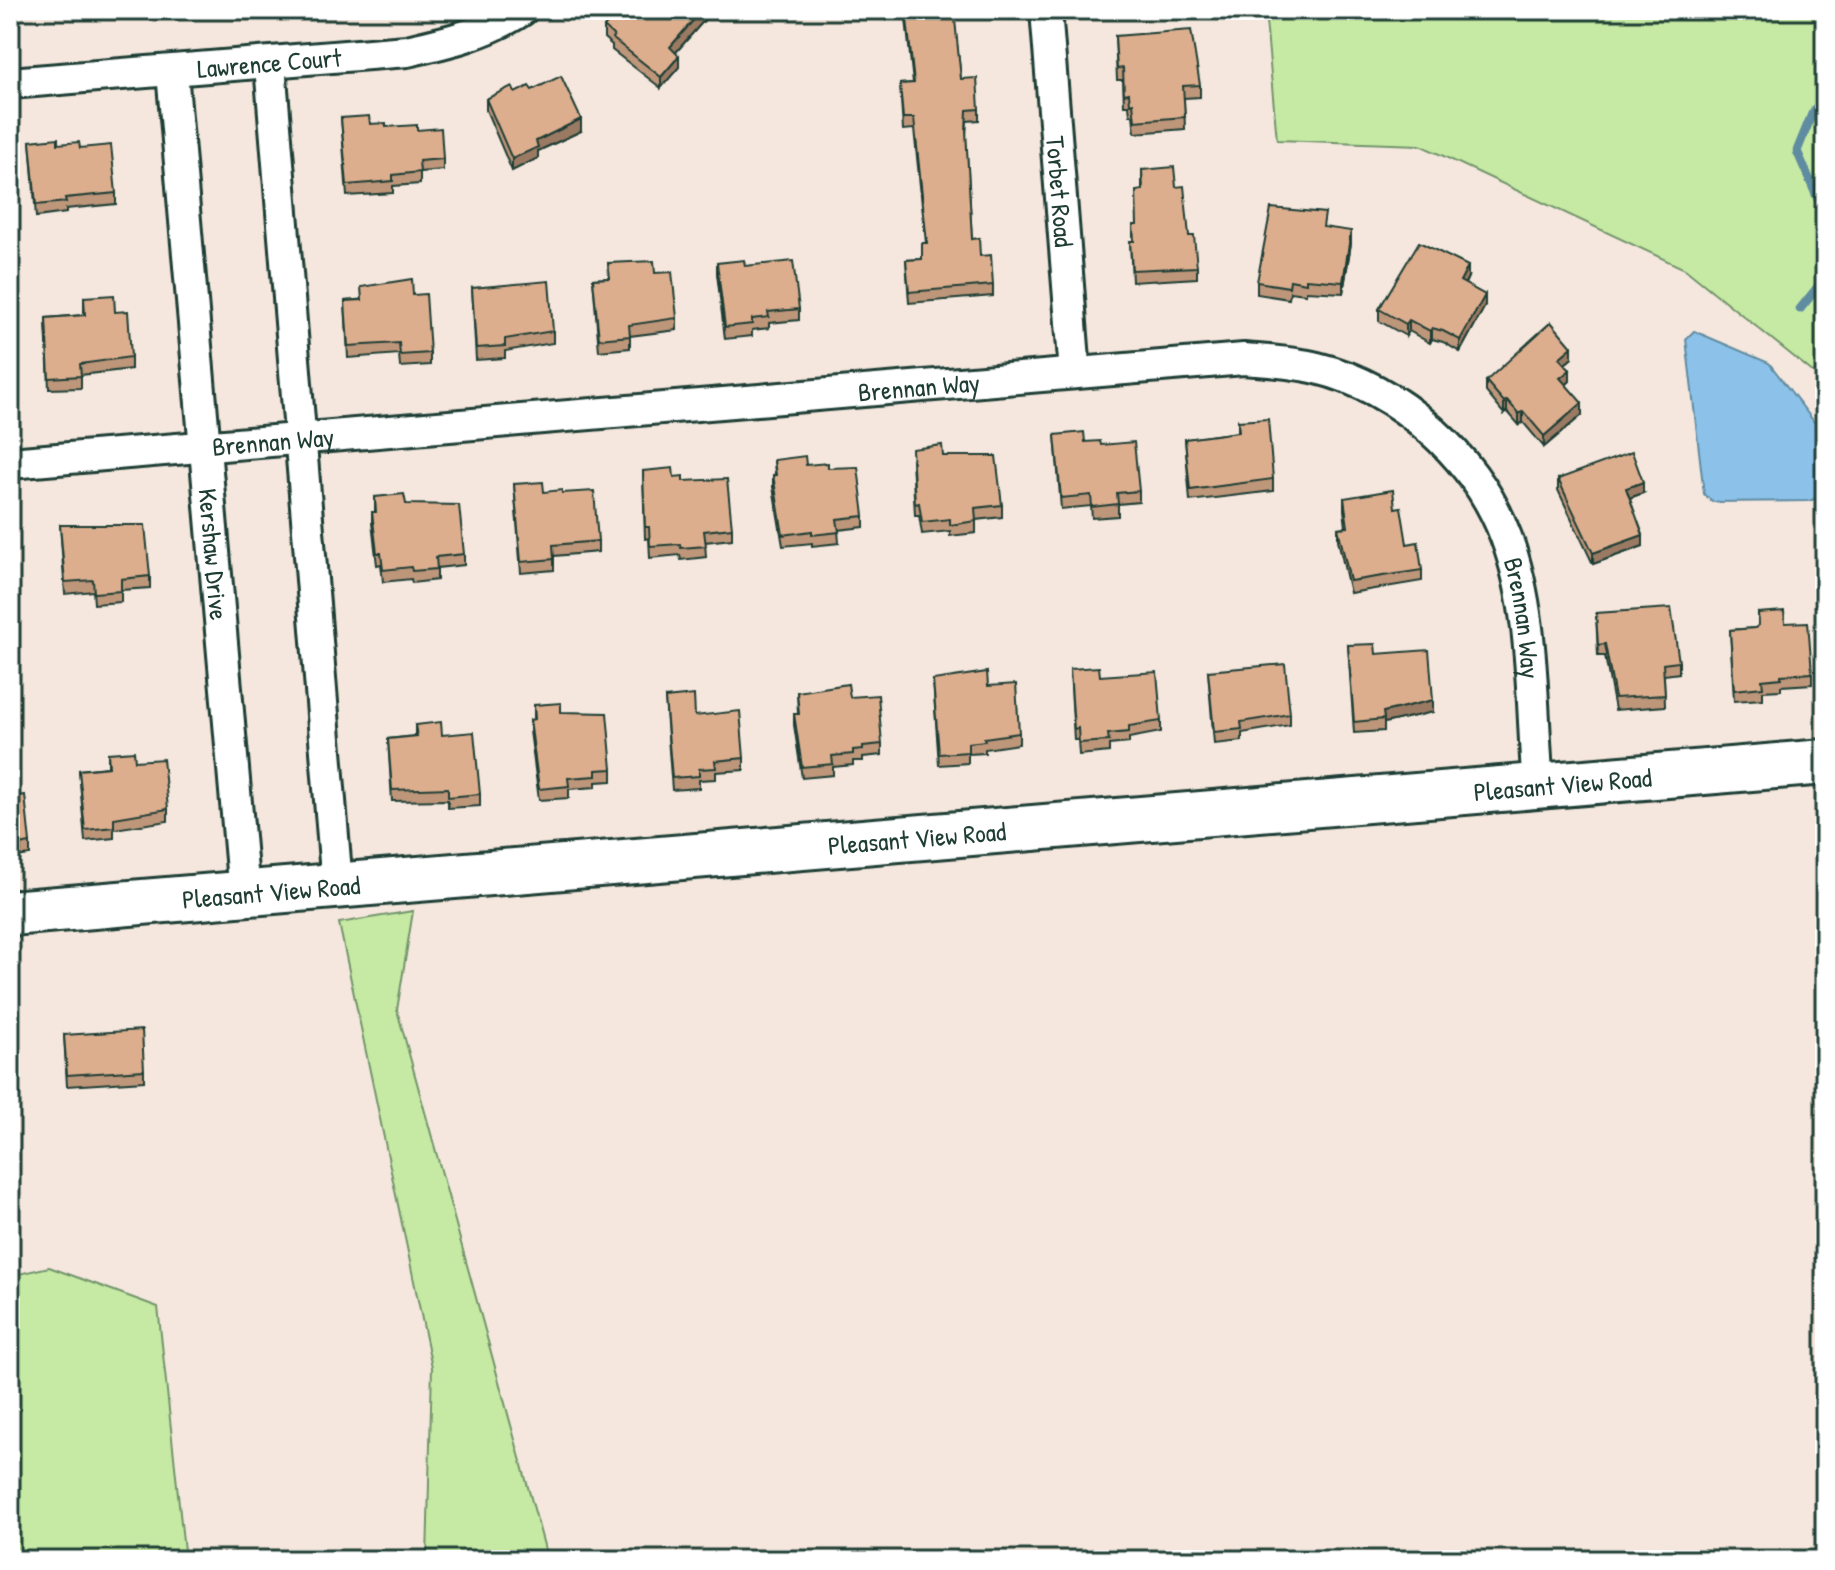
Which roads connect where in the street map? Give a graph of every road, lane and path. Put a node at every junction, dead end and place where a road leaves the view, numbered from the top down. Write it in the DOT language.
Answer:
graph roads {
  1 [pos="522,10"];
  2 [pos="1046,10"];
  3 [pos="270,65"];
  4 [pos="172,72"];
  5 [pos="10,83"];
  6 [pos="1075,373"];
  7 [pos="302,438"];
  8 [pos="206,447"];
  9 [pos="10,463"];
  10 [pos="1825,762"];
  11 [pos="1538,786"];
  12 [pos="337,886"];
  13 [pos="244,894"];
  14 [pos="10,913"];
  1 -- 3 [label="street, Lawrence Court"];
  2 -- 6 [label="street, Torbet Road"];
  3 -- 4 [label="street, Lawrence Court"];
  3 -- 7 [label="street"];
  4 -- 5 [label="street, Lawrence Court"];
  4 -- 8 [label="street, Kershaw Drive"];
  6 -- 7 [label="street, Brennan Way"];
  6 -- 11 [label="street, Brennan Way"];
  7 -- 8 [label="street, Brennan Way"];
  7 -- 12 [label="street"];
  8 -- 9 [label="street, Brennan Way"];
  8 -- 13 [label="street, Kershaw Drive"];
  10 -- 11 [label="street, Pleasant View Road"];
  11 -- 12 [label="street, Pleasant View Road"];
  12 -- 13 [label="street, Pleasant View Road"];
  13 -- 14 [label="street, Pleasant View Road"];
}
